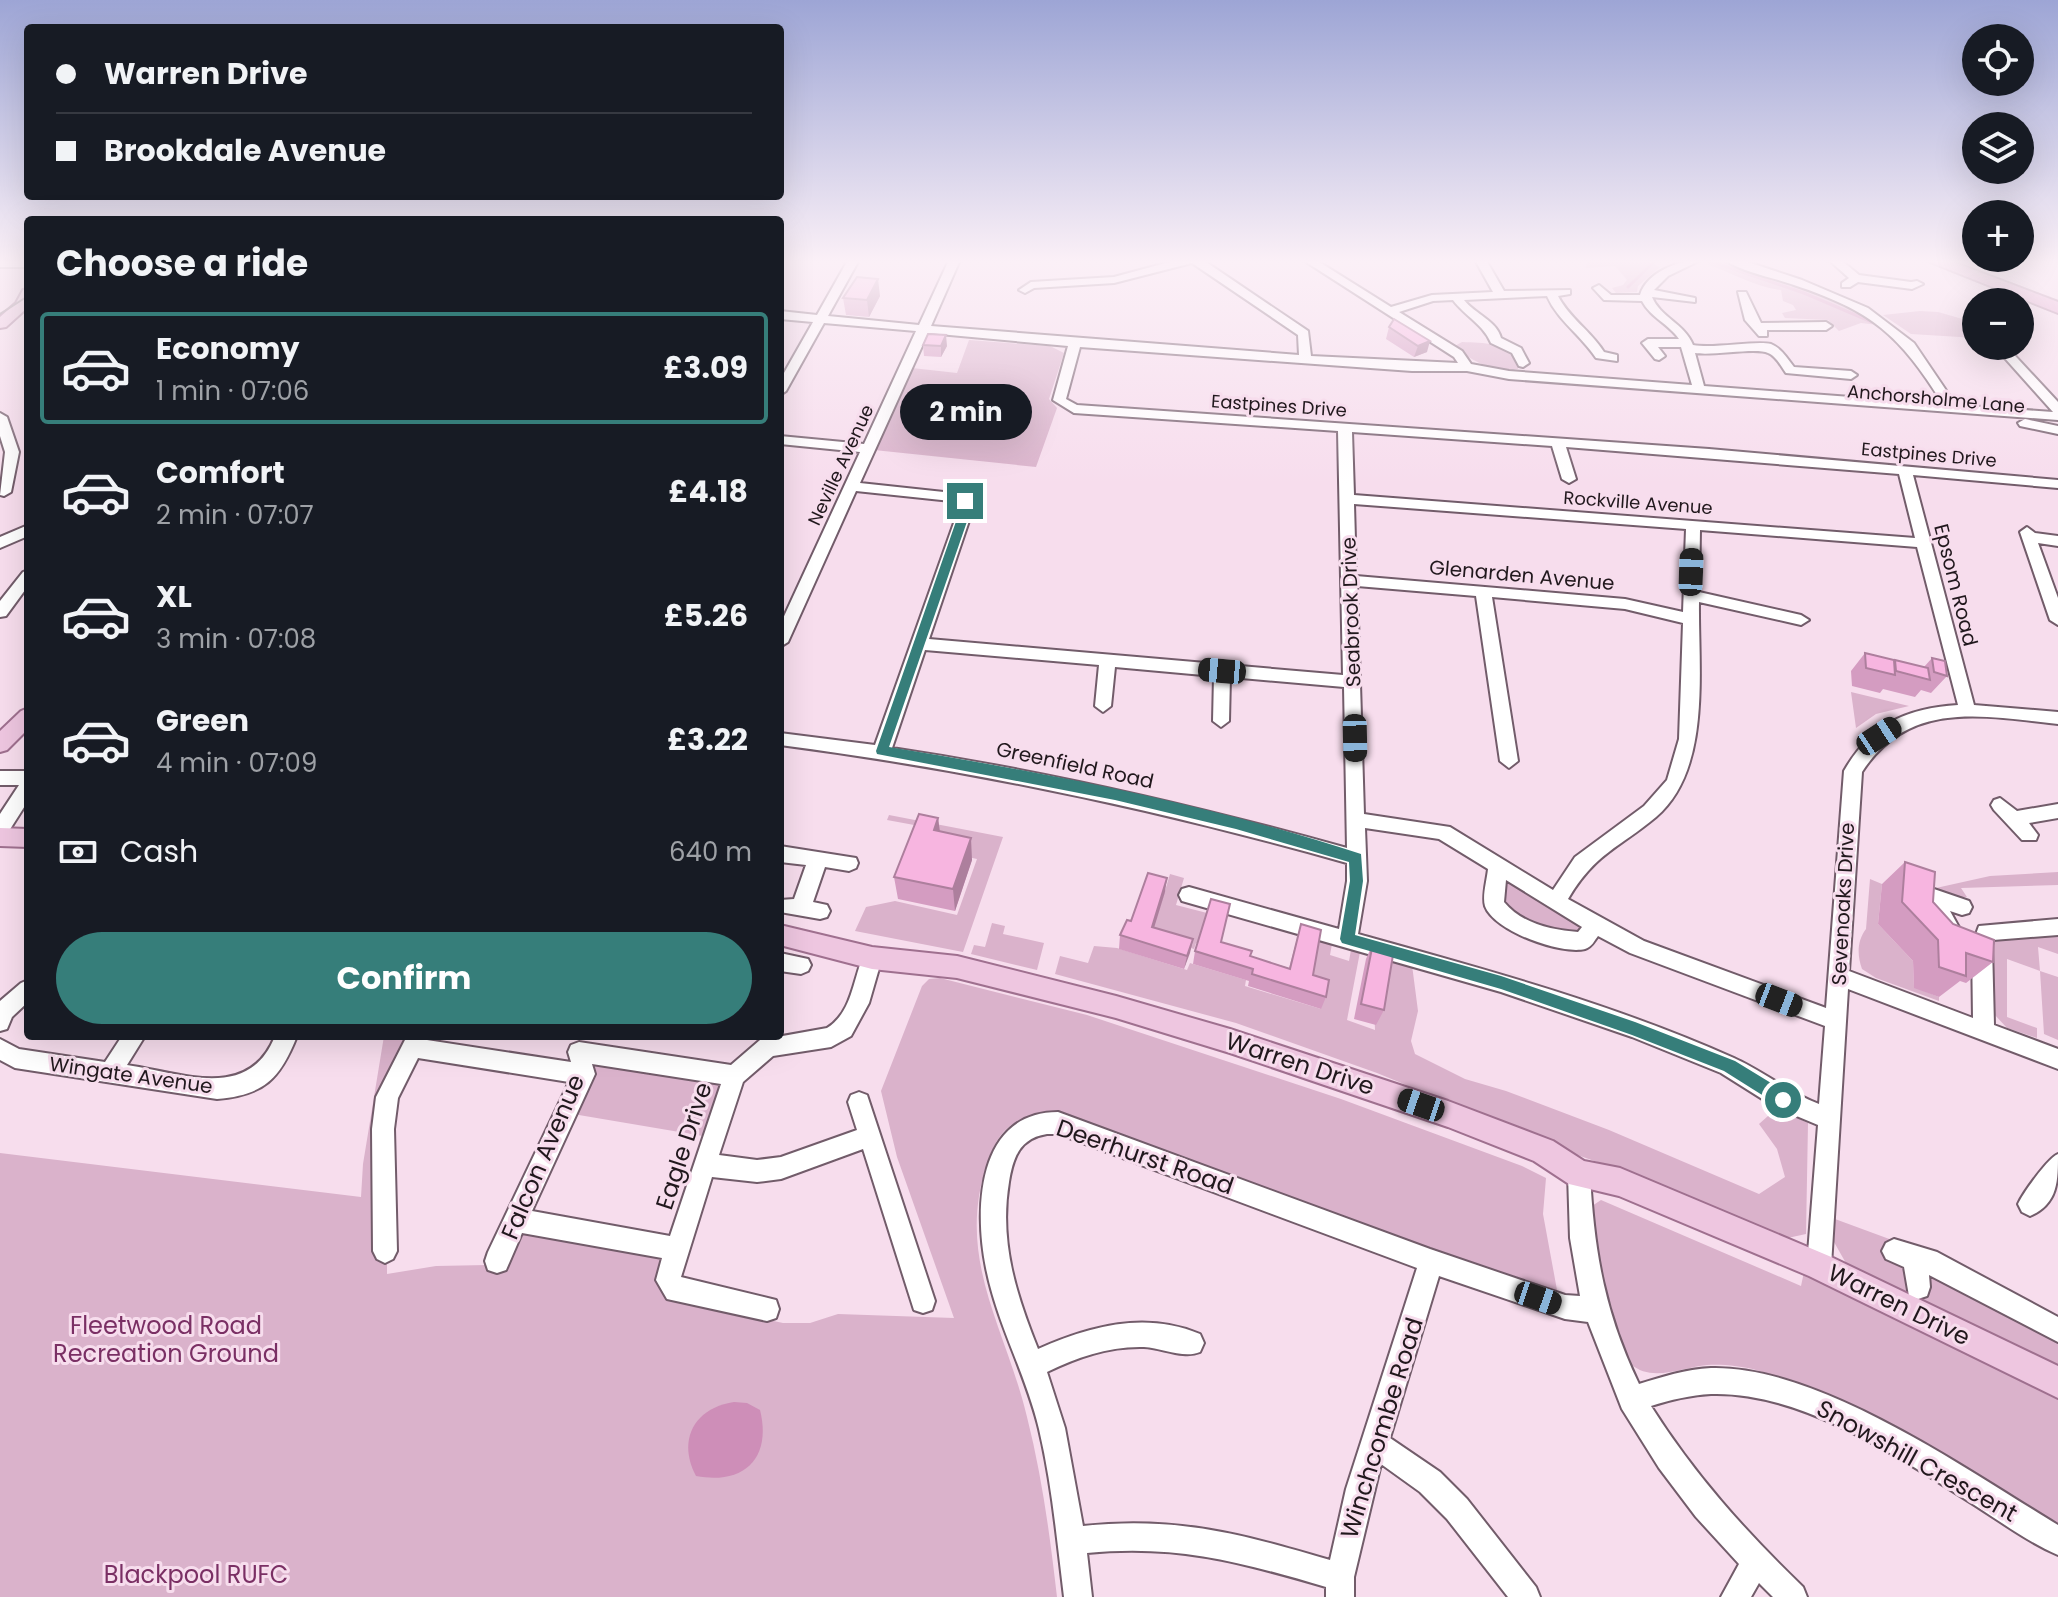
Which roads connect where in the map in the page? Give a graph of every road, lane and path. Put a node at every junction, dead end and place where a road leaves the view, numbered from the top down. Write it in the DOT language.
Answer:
graph roads {
  1 [pos="812,335"];
  2 [pos="921,335"];
  3 [pos="976,335"];
  4 [pos="1304,335"];
  5 [pos="1427,335"];
  6 [pos="1491,335"];
  7 [pos="1586,335"];
  8 [pos="1682,335"];
  9 [pos="1765,335"];
  10 [pos="1897,335"];
  11 [pos="1075,343"];
  12 [pos="1687,346"];
  13 [pos="1767,347"];
  14 [pos="1659,356"];
  15 [pos="1601,357"];
  16 [pos="1305,360"];
  17 [pos="2012,360"];
  18 [pos="1523,363"];
  19 [pos="1467,367"];
  20 [pos="1851,375"];
  21 [pos="784,384"];
  22 [pos="1699,388"];
  23 [pos="2052,394"];
  24 [pos="1808,402"];
  25 [pos="1788,405"];
  26 [pos="1952,408"];
  27 [pos="2058,410"];
  28 [pos="2058,416"];
  29 [pos="0,417"];
  30 [pos="1345,429"];
  31 [pos="2058,430"];
  32 [pos="784,440"];
  33 [pos="1558,443"];
  34 [pos="869,449"];
  35 [pos="24,450"];
  36 [pos="12,452"];
  37 [pos="1905,471"];
  38 [pos="1569,479"];
  39 [pos="2058,484"];
  40 [pos="851,486"];
  41 [pos="4,492"];
  42 [pos="1348,499"];
  43 [pos="1693,526"];
  44 [pos="24,532"];
  45 [pos="2058,541"];
  46 [pos="0,543"];
  47 [pos="1925,543"];
  48 [pos="24,580"];
  49 [pos="1350,580"];
  50 [pos="2053,590"];
  51 [pos="1483,592"];
  52 [pos="1690,595"];
  53 [pos="784,605"];
  54 [pos="797,607"];
  55 [pos="0,612"];
  56 [pos="1690,619"];
  57 [pos="1801,620"];
  58 [pos="2058,620"];
  59 [pos="784,634"];
  60 [pos="919,644"];
  61 [pos="1108,661"];
  62 [pos="1222,671"];
  63 [pos="1353,682"];
  64 [pos="1103,706"];
  65 [pos="1967,709"];
  66 [pos="2058,718"];
  67 [pos="24,720"];
  68 [pos="1221,721"];
  69 [pos="784,739"];
  70 [pos="0,744"];
  71 [pos="882,751"];
  72 [pos="1509,761"];
  73 [pos="0,778"];
  74 [pos="24,778"];
  75 [pos="24,792"];
  76 [pos="2058,811"];
  77 [pos="1356,820"];
  78 [pos="0,829"];
  79 [pos="2029,835"];
  80 [pos="0,837"];
  81 [pos="24,838"];
  82 [pos="784,854"];
  83 [pos="1356,858"];
  84 [pos="1498,864"];
  85 [pos="1189,894"];
  86 [pos="1557,900"];
  87 [pos="1962,907"];
  88 [pos="802,909"];
  89 [pos="1595,925"];
  90 [pos="2058,927"];
  91 [pos="784,936"];
  92 [pos="1347,939"];
  93 [pos="1982,945"];
  94 [pos="872,958"];
  95 [pos="1840,977"];
  96 [pos="24,993"];
  97 [pos="1836,1021"];
  98 [pos="0,1022"];
  99 [pos="1984,1031"];
  100 [pos="131,1040"];
  101 [pos="285,1040"];
  102 [pos="415,1042"];
  103 [pos="0,1049"];
  104 [pos="583,1054"];
  105 [pos="2058,1059"];
  106 [pos="110,1072"];
  107 [pos="734,1076"];
  108 [pos="859,1102"];
  109 [pos="1829,1119"];
  110 [pos="870,1136"];
  111 [pos="705,1165"];
  112 [pos="2058,1165"];
  113 [pos="1579,1174"];
  114 [pos="2030,1204"];
  115 [pos="517,1220"];
  116 [pos="677,1249"];
  117 [pos="385,1251"];
  118 [pos="497,1261"];
  119 [pos="1430,1261"];
  120 [pos="1819,1266"];
  121 [pos="1918,1287"];
  122 [pos="923,1301"];
  123 [pos="767,1309"];
  124 [pos="1594,1310"];
  125 [pos="2058,1330"];
  126 [pos="1191,1343"];
  127 [pos="1031,1366"];
  128 [pos="2058,1382"];
  129 [pos="1631,1400"];
  130 [pos="1374,1443"];
  131 [pos="1071,1541"];
  132 [pos="2058,1541"];
  133 [pos="1755,1563"];
  134 [pos="1340,1587"];
  135 [pos="1078,1597"];
  136 [pos="1526,1597"];
  137 [pos="1735,1597"];
  138 [pos="1793,1597"];
  1 -- 21 [label="street"];
  2 -- 34 [label="street, Neville Avenue"];
  3 -- 11 [label="street, Anchorsholme Lane"];
  4 -- 16 [label="street"];
  5 -- 19 [label="street"];
  6 -- 18 [label="street"];
  7 -- 15 [label="street"];
  8 -- 12 [label="street"];
  9 -- 13 [label="street"];
  10 -- 26 [label="street"];
  11 -- 16 [label="street, Anchorsholme Lane"];
  11 -- 30 [label="street, Eastpines Drive"];
  12 -- 13 [label="street"];
  12 -- 14 [label="street"];
  12 -- 22 [label="street"];
  13 -- 20 [label="street"];
  16 -- 19 [label="street, Anchorsholme Lane"];
  17 -- 23 [label="street"];
  19 -- 22 [label="street, Anchorsholme Lane"];
  22 -- 24 [label="street, Anchorsholme Lane"];
  23 -- 27 [label="street"];
  24 -- 25 [label="street, Anchorsholme Lane"];
  24 -- 26 [label="street, Anchorsholme Lane"];
  24 -- 31 [label="street, Anchorsholme Lane"];
  26 -- 28 [label="street, Anchorsholme Lane"];
  29 -- 36 [label="street"];
  30 -- 33 [label="street, Eastpines Drive"];
  30 -- 42 [label="street, Seabrook Drive"];
  32 -- 34 [label="street"];
  33 -- 37 [label="street, Eastpines Drive"];
  33 -- 38 [label="street"];
  34 -- 40 [label="street, Neville Avenue"];
  35 -- 36 [label="street"];
  36 -- 41 [label="street"];
  37 -- 39 [label="street, Eastpines Drive"];
  37 -- 47 [label="street, Epsom Road"];
  40 -- 54 [label="street, Neville Avenue"];
  40 -- 60 [label="street"];
  42 -- 43 [label="street, Rockville Avenue"];
  42 -- 49 [label="street, Seabrook Drive"];
  43 -- 47 [label="street, Rockville Avenue"];
  43 -- 52 [label="street"];
  44 -- 46 [label="street"];
  45 -- 50 [label="street"];
  47 -- 65 [label="street, Epsom Road"];
  48 -- 55 [label="street"];
  49 -- 51 [label="street, Glenarden Avenue"];
  49 -- 63 [label="street, Seabrook Drive"];
  50 -- 58 [label="street"];
  51 -- 56 [label="street, Glenarden Avenue"];
  51 -- 72 [label="street"];
  52 -- 56 [label="street"];
  52 -- 57 [label="street"];
  53 -- 54 [label="street"];
  54 -- 59 [label="street, Neville Avenue"];
  56 -- 86 [label="street"];
  60 -- 61 [label="street"];
  60 -- 71 [label="street"];
  61 -- 62 [label="street"];
  61 -- 64 [label="street"];
  62 -- 63 [label="street"];
  62 -- 68 [label="street"];
  63 -- 77 [label="street, Seabrook Drive"];
  65 -- 66 [label="street, Sevenoaks Drive"];
  65 -- 95 [label="street, Sevenoaks Drive"];
  67 -- 70 [label="main road"];
  69 -- 71 [label="street, Greenfield Road"];
  71 -- 83 [label="street, Greenfield Road"];
  73 -- 74 [label="street"];
  75 -- 78 [label="street"];
  76 -- 79 [label="street"];
  77 -- 83 [label="street, Seabrook Drive"];
  77 -- 84 [label="street"];
  80 -- 81 [label="main road"];
  82 -- 88 [label="street"];
  83 -- 92 [label="street, Seabrook Drive"];
  84 -- 86 [label="street"];
  84 -- 89 [label="street"];
  85 -- 92 [label="street"];
  86 -- 89 [label="street"];
  87 -- 93 [label="street"];
  89 -- 97 [label="street"];
  90 -- 93 [label="street"];
  91 -- 94 [label="main road, Warren Drive"];
  92 -- 109 [label="street"];
  93 -- 99 [label="street"];
  94 -- 107 [label="street, Eagle Drive"];
  94 -- 113 [label="main road, Warren Drive"];
  95 -- 97 [label="street, Sevenoaks Drive"];
  95 -- 99 [label="street"];
  96 -- 98 [label="street"];
  97 -- 109 [label="street, Sevenoaks Drive"];
  99 -- 105 [label="street"];
  100 -- 106 [label="street"];
  101 -- 106 [label="street, Wingate Avenue"];
  102 -- 104 [label="street"];
  102 -- 117 [label="street"];
  103 -- 106 [label="street, Wingate Avenue"];
  104 -- 107 [label="street"];
  104 -- 115 [label="street, Falcon Avenue"];
  107 -- 111 [label="street, Eagle Drive"];
  108 -- 110 [label="street"];
  109 -- 120 [label="street, Sevenoaks Drive"];
  110 -- 111 [label="street"];
  110 -- 122 [label="street"];
  111 -- 116 [label="street, Eagle Drive"];
  112 -- 114 [label="street"];
  113 -- 120 [label="main road, Warren Drive"];
  113 -- 124 [label="street"];
  115 -- 116 [label="street"];
  115 -- 118 [label="street, Falcon Avenue"];
  116 -- 123 [label="street, Eagle Drive"];
  119 -- 124 [label="street, Deerhurst Road"];
  119 -- 127 [label="street, Deerhurst Road"];
  119 -- 130 [label="street, Winchcombe Road"];
  120 -- 128 [label="main road, Warren Drive"];
  121 -- 125 [label="street, Warren Drive"];
  124 -- 129 [label="street"];
  126 -- 127 [label="street"];
  127 -- 131 [label="street, Deerhurst Road"];
  129 -- 132 [label="street, Snowshill Crescent"];
  129 -- 133 [label="street"];
  130 -- 134 [label="street, Winchcombe Road"];
  130 -- 136 [label="street"];
  131 -- 134 [label="street"];
  131 -- 135 [label="street, Deerhurst Road"];
  133 -- 137 [label="street"];
  133 -- 138 [label="street"];
}
